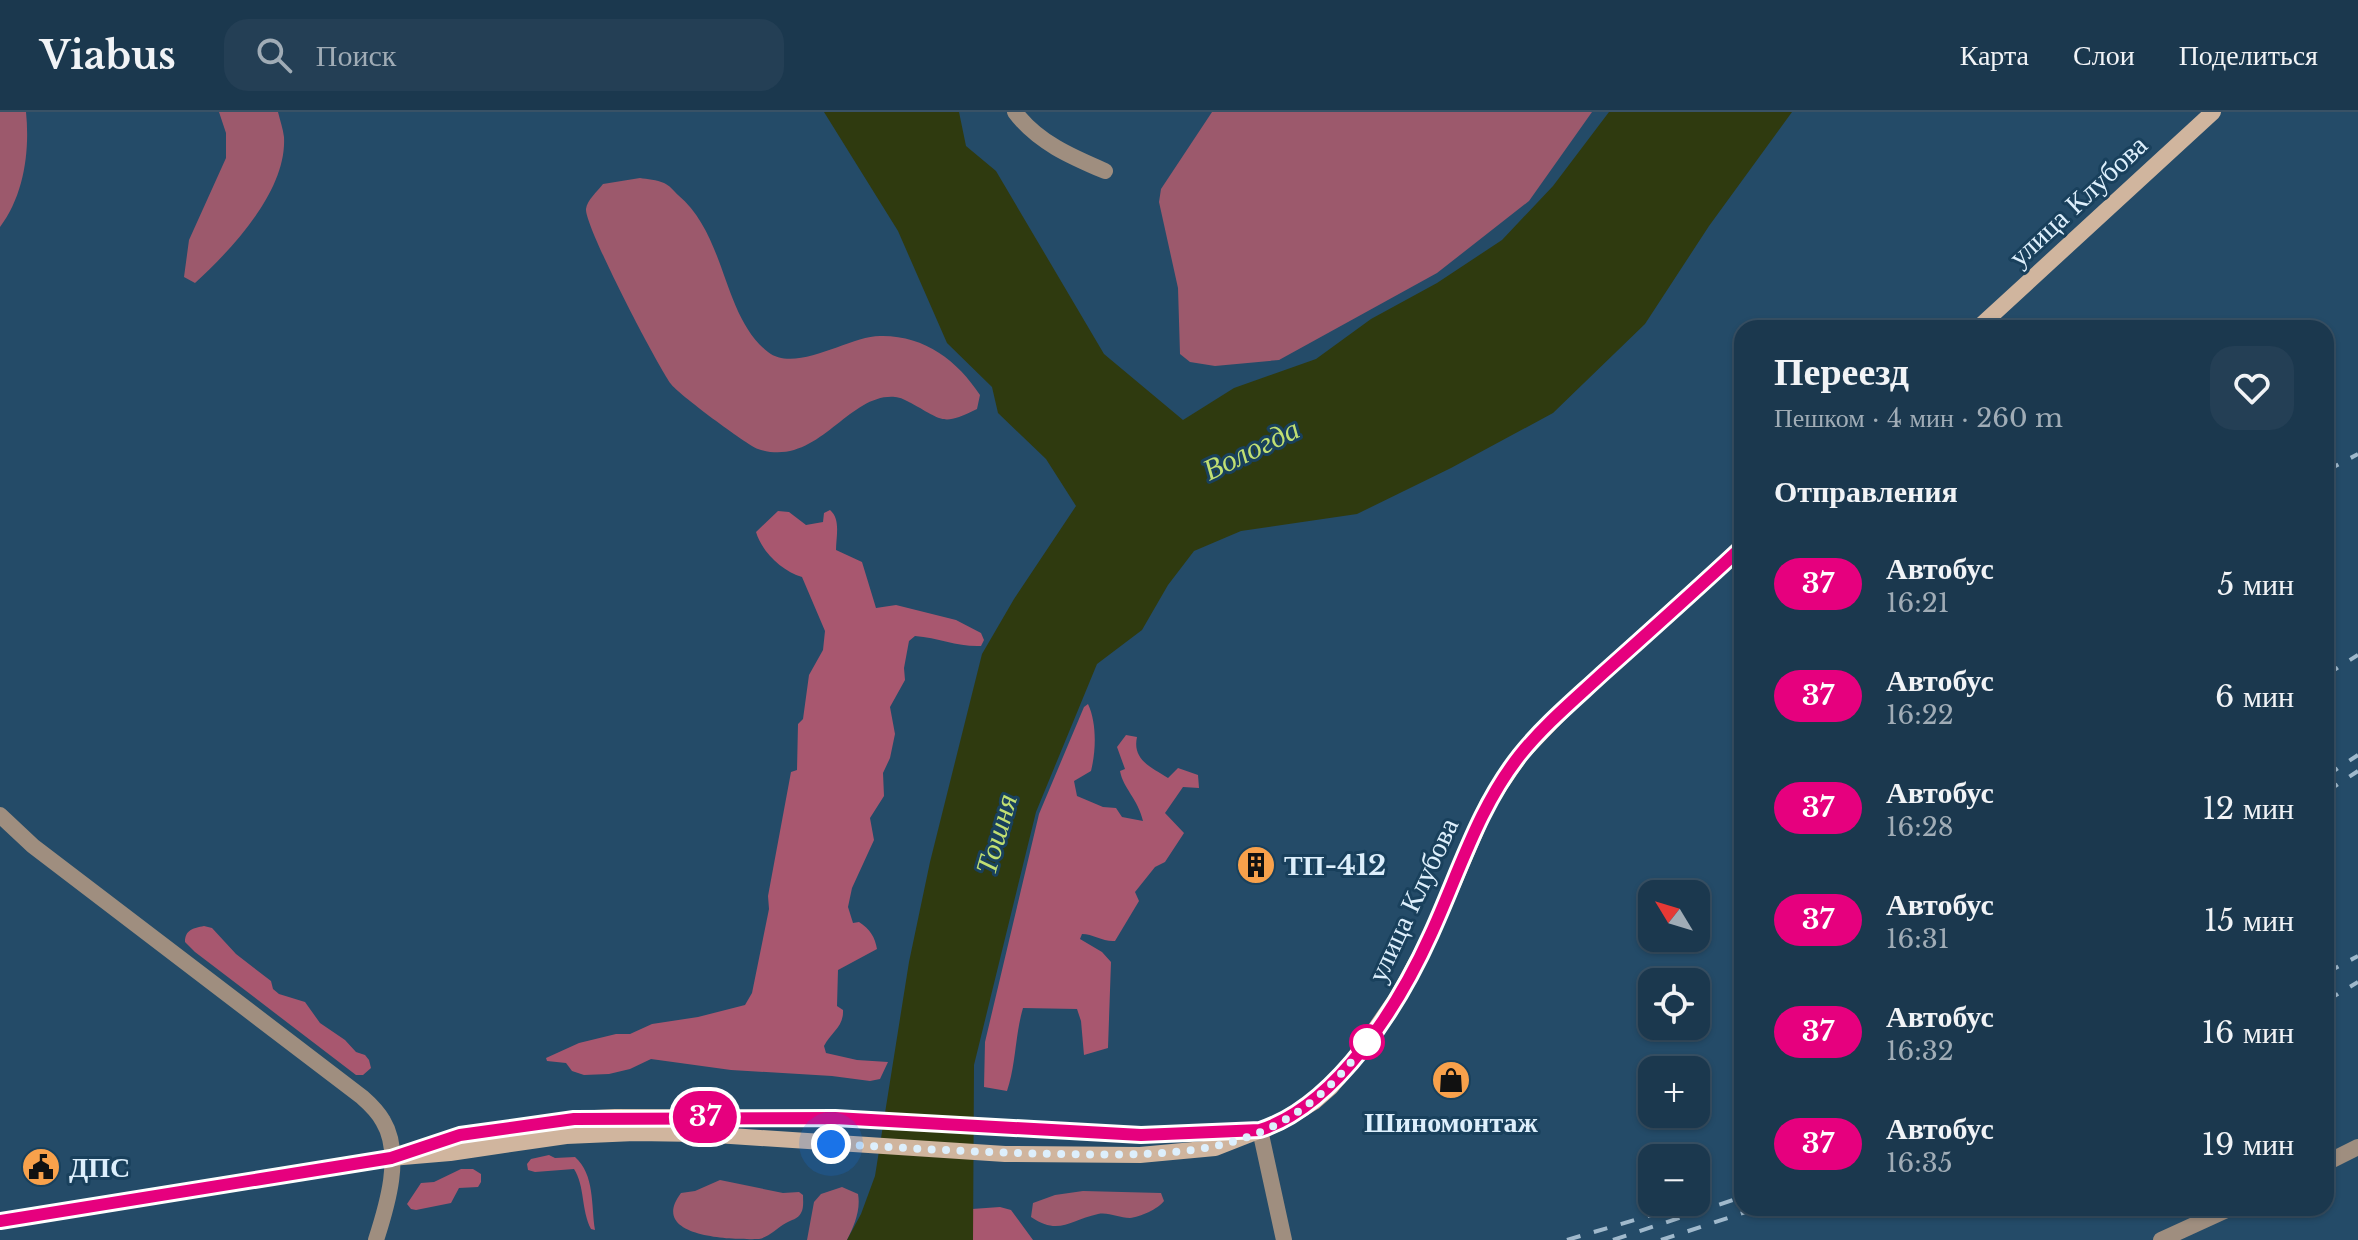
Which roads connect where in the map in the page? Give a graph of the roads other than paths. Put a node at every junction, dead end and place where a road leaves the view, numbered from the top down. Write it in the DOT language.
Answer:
graph roads {
  1 [pos="1015,112"];
  2 [pos="2213,112"];
  3 [pos="1105,171"];
  4 [pos="1987,320"];
  5 [pos="1734,554"];
  6 [pos="0,815"];
  7 [pos="1260,1130"];
  8 [pos="2358,1147"];
  9 [pos="391,1158"];
  10 [pos="2334,1159"];
  11 [pos="2214,1216"];
  12 [pos="0,1221"];
  13 [pos="376,1240"];
  14 [pos="1284,1240"];
  15 [pos="2161,1240"];
  1 -- 3 [label="street"];
  2 -- 4 [label="main road, улица Клубова"];
  5 -- 7 [label="main road, улица Клубова"];
  6 -- 9 [label="street"];
  7 -- 9 [label="main road"];
  7 -- 9 [label="main road, улица Клубова"];
  7 -- 14 [label="street"];
  8 -- 10 [label="street"];
  9 -- 12 [label="main road"];
  9 -- 13 [label="street"];
  11 -- 15 [label="street"];
}
